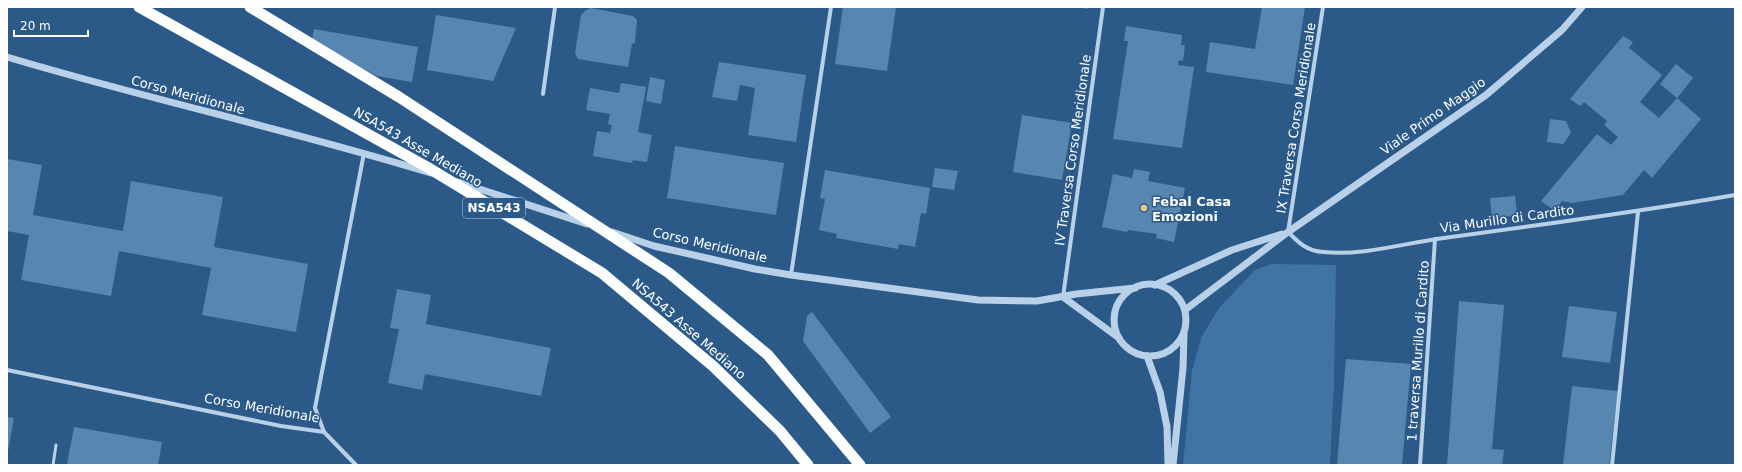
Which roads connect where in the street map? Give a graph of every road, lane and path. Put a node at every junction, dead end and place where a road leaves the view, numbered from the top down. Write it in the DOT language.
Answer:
graph roads {
  1 [pos="139,7"];
  2 [pos="250,7"];
  3 [pos="555,7"];
  4 [pos="831,7"];
  5 [pos="1103,7"];
  6 [pos="1323,7"];
  7 [pos="1582,7"];
  8 [pos="7,57"];
  9 [pos="544,94"];
  10 [pos="364,153"];
  11 [pos="1735,195"];
  12 [pos="1638,212"];
  13 [pos="1288,232"];
  14 [pos="1435,239"];
  15 [pos="791,275"];
  16 [pos="1155,285"];
  17 [pos="1135,288"];
  18 [pos="1062,297"];
  19 [pos="1185,310"];
  20 [pos="1185,330"];
  21 [pos="1121,340"];
  22 [pos="1147,356"];
  23 [pos="7,370"];
  24 [pos="324,432"];
  25 [pos="56,445"];
  26 [pos="53,465"];
  27 [pos="356,465"];
  28 [pos="808,465"];
  29 [pos="860,465"];
  30 [pos="1168,465"];
  31 [pos="1173,465"];
  32 [pos="1420,465"];
  33 [pos="1612,465"];
  1 -- 28 [label="highway, NSA543 Asse Mediano / NSA543, bridge"];
  2 -- 29 [label="highway, NSA543 Asse Mediano / NSA543, bridge"];
  3 -- 9 [label="street"];
  4 -- 15 [label="street"];
  5 -- 18 [label="street, IV Traversa Corso Meridionale"];
  6 -- 13 [label="street, IX Traversa Corso Meridionale"];
  7 -- 13 [label="street, Viale Primo Maggio"];
  8 -- 10 [label="street, Corso Meridionale"];
  10 -- 15 [label="street, Corso Meridionale"];
  10 -- 24 [label="street, Corso Meridionale"];
  11 -- 12 [label="street, Via Murillo di Cardito"];
  12 -- 14 [label="street, Via Murillo di Cardito"];
  12 -- 33 [label="street"];
  13 -- 14 [label="street, Via Murillo di Cardito"];
  13 -- 16 [label="street, Viale Primo Maggio"];
  13 -- 19 [label="street, Viale Primo Maggio"];
  14 -- 32 [label="street, 1 traversa Murillo di Cardito"];
  15 -- 18 [label="street, Corso Meridionale"];
  16 -- 17 [label="street"];
  16 -- 19 [label="street"];
  17 -- 18 [label="street, Corso Meridionale"];
  17 -- 21 [label="street"];
  18 -- 21 [label="street"];
  19 -- 20 [label="street"];
  20 -- 22 [label="street"];
  20 -- 31 [label="street"];
  21 -- 22 [label="street"];
  22 -- 30 [label="street"];
  23 -- 24 [label="street, Corso Meridionale"];
  24 -- 27 [label="street, Corso Meridionale"];
  25 -- 26 [label="lane"];
}
